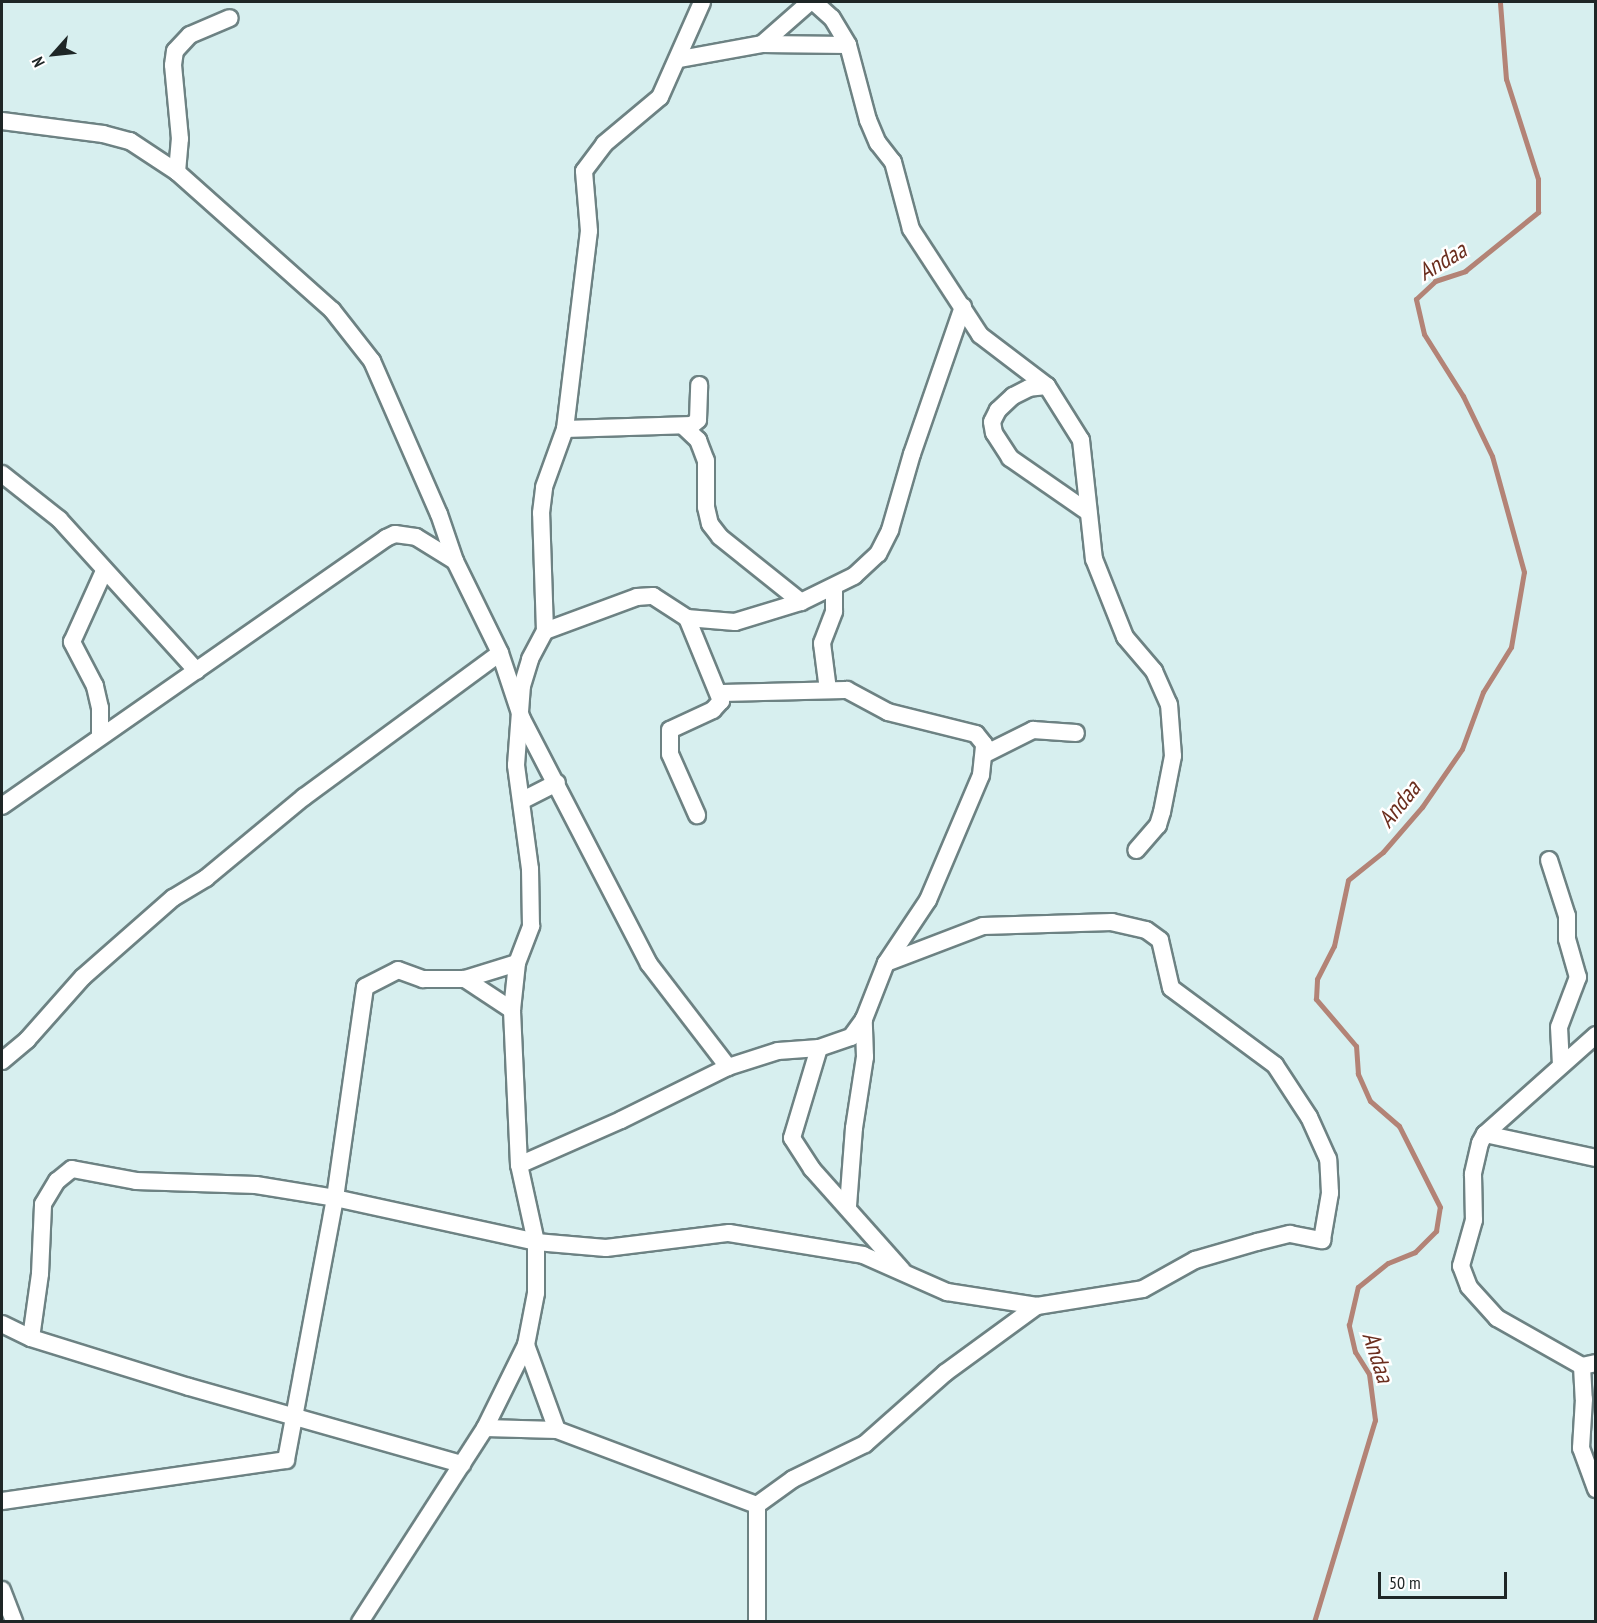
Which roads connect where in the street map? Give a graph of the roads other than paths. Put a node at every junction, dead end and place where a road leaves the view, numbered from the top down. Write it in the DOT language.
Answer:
graph roads {
  1 [pos="702,2"];
  2 [pos="812,2"];
  3 [pos="230,18"];
  4 [pos="762,44"];
  5 [pos="848,45"];
  6 [pos="680,59"];
  7 [pos="2,121"];
  8 [pos="177,172"];
  9 [pos="963,307"];
  10 [pos="699,385"];
  11 [pos="1047,386"];
  12 [pos="683,426"];
  13 [pos="565,429"];
  14 [pos="2,474"];
  15 [pos="1088,512"];
  16 [pos="439,514"];
  17 [pos="416,537"];
  18 [pos="455,561"];
  19 [pos="104,571"];
  20 [pos="834,589"];
  21 [pos="801,602"];
  22 [pos="687,618"];
  23 [pos="544,631"];
  24 [pos="500,653"];
  25 [pos="197,671"];
  26 [pos="828,690"];
  27 [pos="720,693"];
  28 [pos="522,719"];
  29 [pos="1076,733"];
  30 [pos="100,736"];
  31 [pos="985,754"];
  32 [pos="557,783"];
  33 [pos="523,800"];
  34 [pos="2,806"];
  35 [pos="697,815"];
  36 [pos="1136,850"];
  37 [pos="1549,860"];
  38 [pos="517,963"];
  39 [pos="886,963"];
  40 [pos="465,979"];
  41 [pos="512,1010"];
  42 [pos="864,1019"];
  43 [pos="1596,1035"];
  44 [pos="819,1048"];
  45 [pos="2,1061"];
  46 [pos="1561,1064"];
  47 [pos="728,1067"];
  48 [pos="1485,1134"];
  49 [pos="1596,1158"];
  50 [pos="519,1165"];
  51 [pos="335,1198"];
  52 [pos="848,1206"];
  53 [pos="536,1242"];
  54 [pos="905,1273"];
  55 [pos="1037,1306"];
  56 [pos="2,1324"];
  57 [pos="31,1338"];
  58 [pos="526,1345"];
  59 [pos="1588,1365"];
  60 [pos="296,1419"];
  61 [pos="485,1428"];
  62 [pos="557,1430"];
  63 [pos="462,1464"];
  64 [pos="1596,1489"];
  65 [pos="2,1501"];
  66 [pos="757,1505"];
  67 [pos="2,1590"];
  68 [pos="14,1622"];
  69 [pos="360,1622"];
  70 [pos="757,1622"];
  1 -- 6 [label="street"];
  2 -- 4 [label="street"];
  2 -- 5 [label="street"];
  3 -- 8 [label="street"];
  4 -- 5 [label="street"];
  4 -- 6 [label="street"];
  5 -- 9 [label="street"];
  6 -- 13 [label="street"];
  7 -- 8 [label="street"];
  8 -- 16 [label="street"];
  9 -- 11 [label="street"];
  9 -- 20 [label="street"];
  10 -- 12 [label="street"];
  11 -- 15 [label="street"];
  11 -- 15 [label="street"];
  12 -- 13 [label="street"];
  12 -- 21 [label="street"];
  13 -- 23 [label="street"];
  14 -- 19 [label="street"];
  15 -- 36 [label="street"];
  16 -- 17 [label="street"];
  16 -- 18 [label="street"];
  17 -- 18 [label="street"];
  17 -- 25 [label="street"];
  18 -- 24 [label="street"];
  19 -- 25 [label="street"];
  19 -- 30 [label="street"];
  20 -- 21 [label="street"];
  20 -- 26 [label="street"];
  21 -- 22 [label="street"];
  22 -- 23 [label="street"];
  22 -- 27 [label="street"];
  23 -- 28 [label="street"];
  24 -- 28 [label="street"];
  24 -- 45 [label="street"];
  25 -- 30 [label="street"];
  26 -- 27 [label="street"];
  26 -- 31 [label="street"];
  27 -- 35 [label="street"];
  28 -- 32 [label="street"];
  28 -- 33 [label="street"];
  29 -- 31 [label="street"];
  30 -- 34 [label="street"];
  31 -- 39 [label="street"];
  32 -- 33 [label="street"];
  32 -- 47 [label="street"];
  33 -- 38 [label="street"];
  37 -- 46 [label="street"];
  38 -- 40 [label="street"];
  38 -- 41 [label="street"];
  39 -- 42 [label="street"];
  39 -- 55 [label="street"];
  40 -- 41 [label="street"];
  40 -- 51 [label="street"];
  41 -- 50 [label="street"];
  42 -- 44 [label="street"];
  42 -- 52 [label="street"];
  43 -- 46 [label="street"];
  44 -- 47 [label="street"];
  44 -- 52 [label="street"];
  46 -- 48 [label="street"];
  47 -- 50 [label="street"];
  48 -- 49 [label="street"];
  48 -- 59 [label="street"];
  50 -- 53 [label="street"];
  51 -- 53 [label="street"];
  51 -- 57 [label="street"];
  51 -- 60 [label="street"];
  52 -- 54 [label="street"];
  53 -- 54 [label="street"];
  53 -- 58 [label="street"];
  54 -- 55 [label="street"];
  55 -- 66 [label="street"];
  56 -- 57 [label="street"];
  57 -- 60 [label="street"];
  58 -- 61 [label="street"];
  58 -- 62 [label="street"];
  59 -- 64 [label="street"];
  60 -- 63 [label="street"];
  60 -- 65 [label="street"];
  61 -- 62 [label="street"];
  61 -- 63 [label="street"];
  62 -- 66 [label="street"];
  63 -- 69 [label="street"];
  66 -- 70 [label="street"];
  67 -- 68 [label="street"];
}
